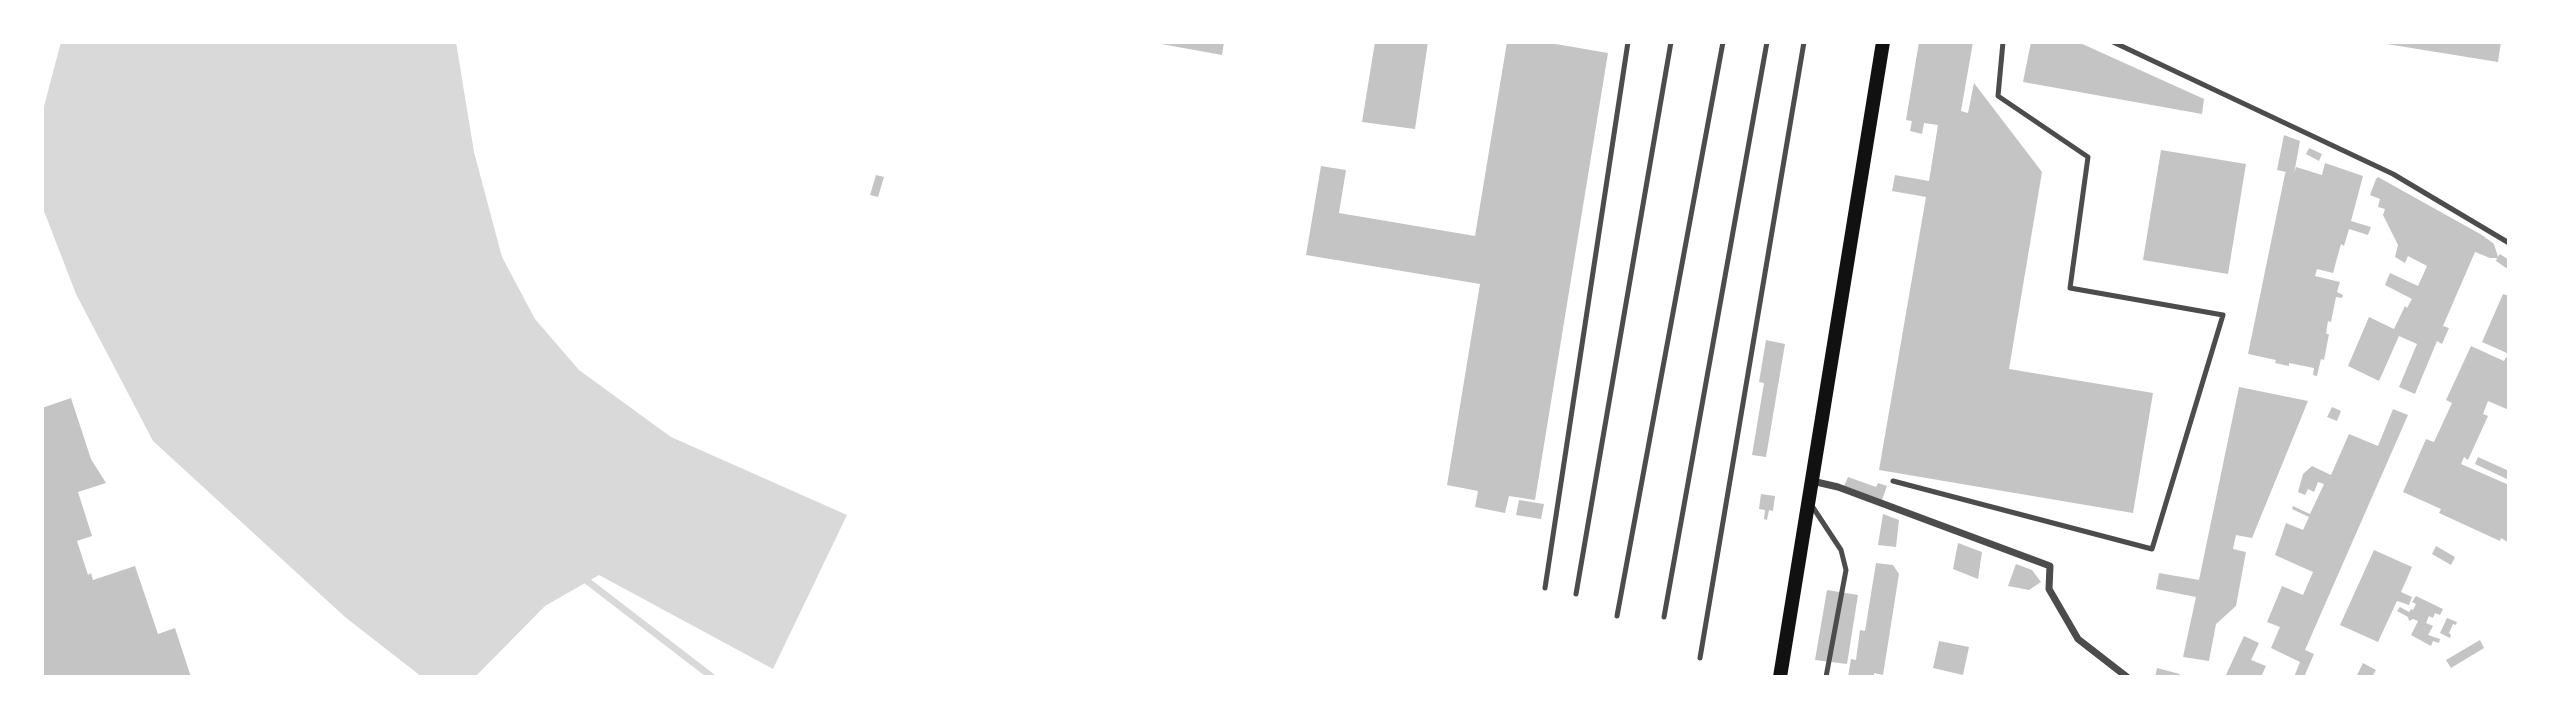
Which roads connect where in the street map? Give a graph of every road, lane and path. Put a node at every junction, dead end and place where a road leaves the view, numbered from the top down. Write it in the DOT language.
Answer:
graph roads {
  1 [pos="1628,42"];
  2 [pos="1671,42"];
  3 [pos="1723,42"];
  4 [pos="1767,42"];
  5 [pos="1804,42"];
  6 [pos="1883,42"];
  7 [pos="2003,42"];
  8 [pos="2113,42"];
  9 [pos="2509,243"];
  10 [pos="1812,481"];
  11 [pos="1893,481"];
  12 [pos="1808,501"];
  13 [pos="1545,588"];
  14 [pos="1576,594"];
  15 [pos="1618,616"];
  16 [pos="1664,617"];
  17 [pos="1700,658"];
  18 [pos="1780,677"];
  19 [pos="1826,677"];
  20 [pos="2127,677"];
  1 -- 13 [label="lane"];
  2 -- 14 [label="lane"];
  3 -- 15 [label="lane"];
  4 -- 16 [label="lane"];
  5 -- 17 [label="lane"];
  6 -- 10 [label="main road"];
  7 -- 11 [label="lane"];
  8 -- 9 [label="lane"];
  10 -- 12 [label="main road"];
  10 -- 20 [label="street"];
  12 -- 18 [label="main road"];
  12 -- 19 [label="lane"];
}
